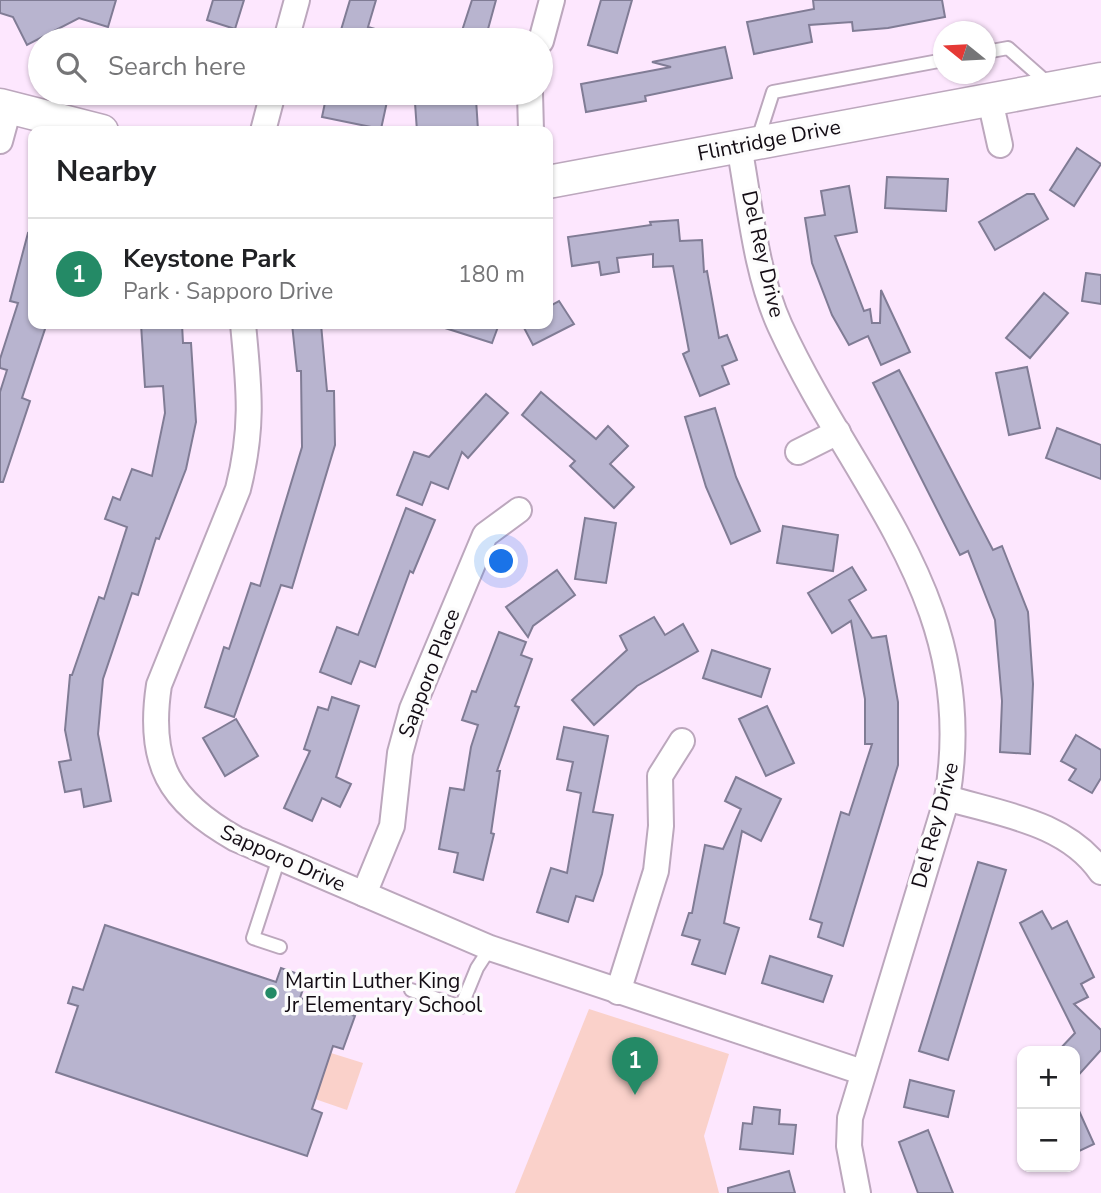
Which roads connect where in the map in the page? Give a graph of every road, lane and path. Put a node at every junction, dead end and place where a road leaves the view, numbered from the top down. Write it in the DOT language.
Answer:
graph roads {
  1 [pos="297,0"];
  2 [pos="552,0"];
  3 [pos="289,28"];
  4 [pos="544,28"];
  5 [pos="996,50"];
  6 [pos="933,62"];
  7 [pos="1101,79"];
  8 [pos="1053,88"];
  9 [pos="990,100"];
  10 [pos="270,105"];
  11 [pos="530,105"];
  12 [pos="4,107"];
  13 [pos="82,126"];
  14 [pos="264,126"];
  15 [pos="531,126"];
  16 [pos="0,141"];
  17 [pos="748,144"];
  18 [pos="1000,145"];
  19 [pos="553,181"];
  20 [pos="243,329"];
  21 [pos="838,432"];
  22 [pos="798,452"];
  23 [pos="519,510"];
  24 [pos="682,741"];
  25 [pos="947,798"];
  26 [pos="279,858"];
  27 [pos="1101,872"];
  28 [pos="364,894"];
  29 [pos="280,947"];
  30 [pos="490,948"];
  31 [pos="411,990"];
  32 [pos="618,992"];
  33 [pos="862,1072"];
  34 [pos="858,1193"];
  1 -- 3 [label="street"];
  2 -- 4 [label="street"];
  5 -- 8 [label="lane"];
  6 -- 17 [label="lane"];
  7 -- 8 [label="street, Flintridge Drive"];
  8 -- 9 [label="street, Flintridge Drive"];
  9 -- 17 [label="street, Flintridge Drive"];
  9 -- 18 [label="street"];
  10 -- 14 [label="street"];
  11 -- 15 [label="street"];
  12 -- 13 [label="street"];
  12 -- 16 [label="street"];
  17 -- 19 [label="street, Flintridge Drive"];
  17 -- 21 [label="street, Del Rey Drive"];
  20 -- 26 [label="street, Sapporo Drive"];
  21 -- 22 [label="street"];
  21 -- 25 [label="street, Del Rey Drive"];
  23 -- 28 [label="street, Sapporo Place"];
  24 -- 32 [label="street"];
  25 -- 27 [label="street"];
  25 -- 33 [label="street, Del Rey Drive"];
  26 -- 28 [label="street, Sapporo Drive"];
  26 -- 29 [label="lane"];
  28 -- 30 [label="street, Sapporo Drive"];
  30 -- 31 [label="lane"];
  30 -- 32 [label="street, Sapporo Drive"];
  32 -- 33 [label="street, Sapporo Drive"];
  33 -- 34 [label="street, Del Rey Drive"];
}
